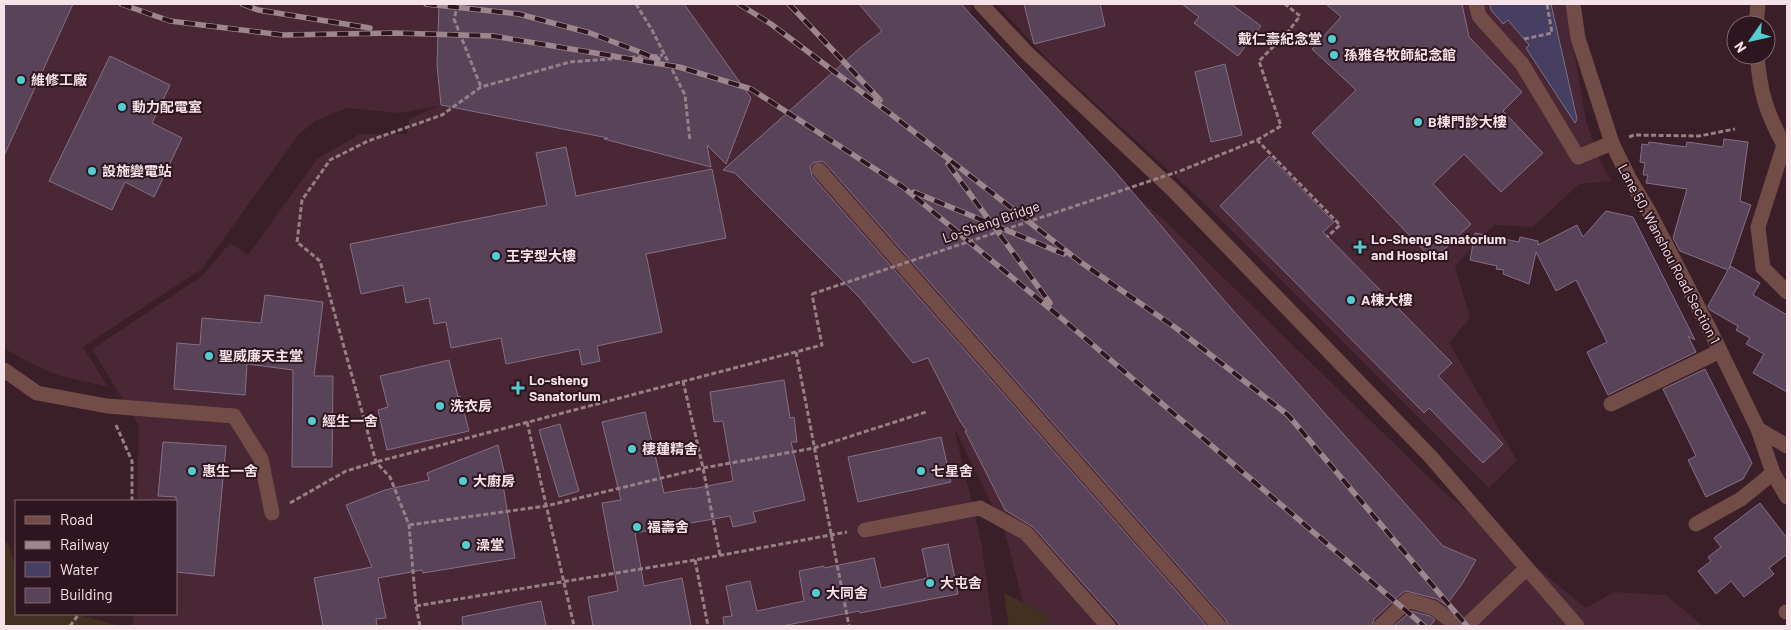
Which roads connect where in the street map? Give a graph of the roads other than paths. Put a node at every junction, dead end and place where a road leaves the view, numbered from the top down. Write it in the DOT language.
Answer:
graph roads {
  1 [pos="981,4"];
  2 [pos="1476,4"];
  3 [pos="1573,4"];
  4 [pos="1757,65"];
  5 [pos="1612,142"];
  6 [pos="1786,146"];
  7 [pos="819,170"];
  8 [pos="1787,292"];
  9 [pos="1720,351"];
  10 [pos="4,370"];
  11 [pos="1611,404"];
  12 [pos="1758,429"];
  13 [pos="1787,446"];
  14 [pos="1773,473"];
  15 [pos="1787,497"];
  16 [pos="272,513"];
  17 [pos="1696,524"];
  18 [pos="865,530"];
  19 [pos="1527,568"];
  20 [pos="1108,626"];
  21 [pos="1220,626"];
  22 [pos="1382,626"];
  23 [pos="1458,626"];
  24 [pos="1466,626"];
  25 [pos="1577,626"];
  1 -- 19 [label="street"];
  2 -- 5 [label="street"];
  3 -- 5 [label="street, Lane 50, Wanshou Road Section 1"];
  4 -- 6 [label="street"];
  5 -- 9 [label="street, Lane 50, Wanshou Road Section 1"];
  6 -- 8 [label="street"];
  7 -- 21 [label="street"];
  9 -- 11 [label="street"];
  9 -- 12 [label="street, Lane 50, Wanshou Road Section 1"];
  10 -- 16 [label="street"];
  12 -- 13 [label="street"];
  12 -- 14 [label="street, Lane 50, Wanshou Road Section 1"];
  14 -- 15 [label="street, Lane 50, Wanshou Road Section 1"];
  14 -- 17 [label="street"];
  18 -- 20 [label="street"];
  19 -- 24 [label="street"];
  19 -- 25 [label="street"];
  22 -- 23 [label="street"];
}
